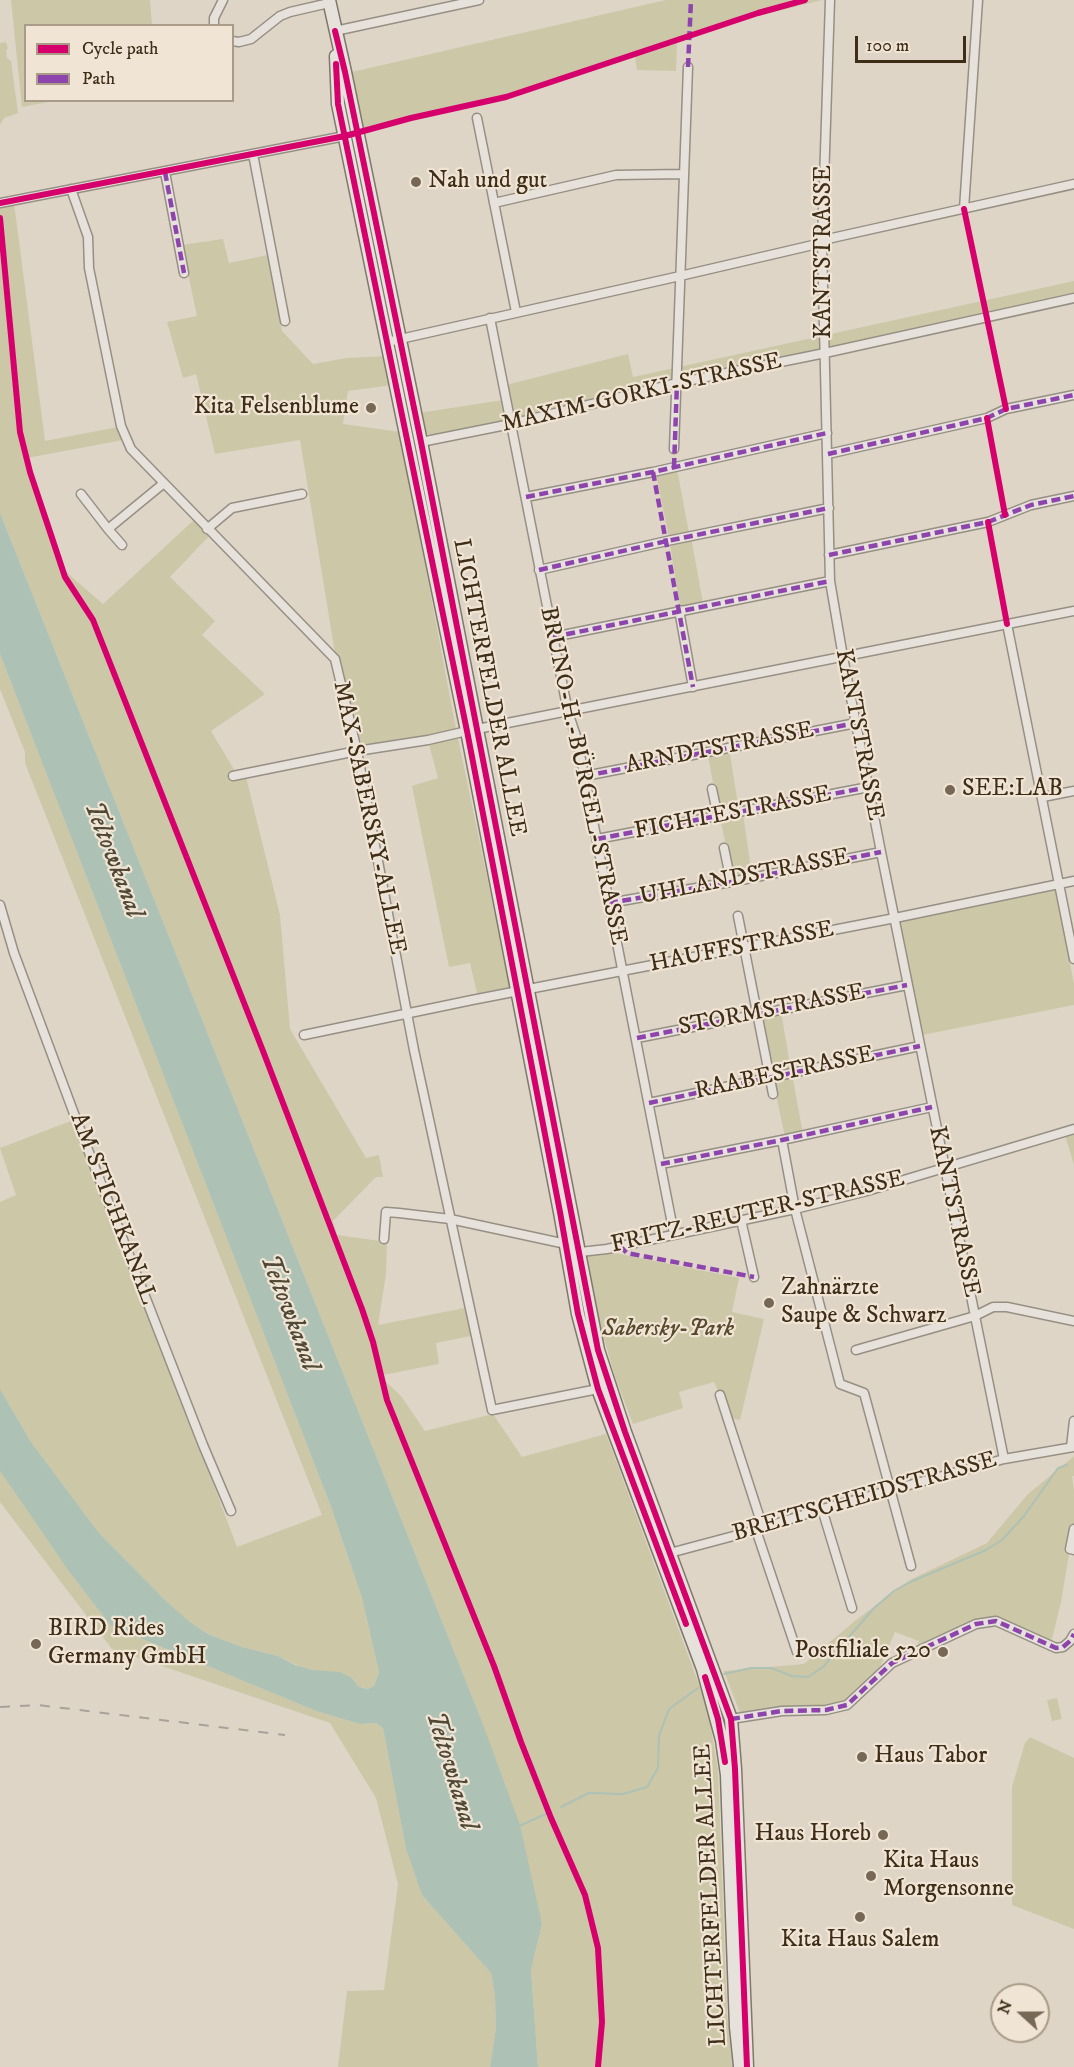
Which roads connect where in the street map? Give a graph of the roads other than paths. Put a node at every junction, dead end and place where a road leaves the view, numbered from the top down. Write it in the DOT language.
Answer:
graph roads {
  1 [pos="223,0"];
  2 [pos="479,0"];
  3 [pos="830,0"];
  4 [pos="978,0"];
  5 [pos="329,2"];
  6 [pos="214,24"];
  7 [pos="335,31"];
  8 [pos="234,41"];
  9 [pos="688,67"];
  10 [pos="341,73"];
  11 [pos="477,117"];
  12 [pos="358,132"];
  13 [pos="345,136"];
  14 [pos="253,154"];
  15 [pos="165,172"];
  16 [pos="684,174"];
  17 [pos="1074,184"];
  18 [pos="71,189"];
  19 [pos="0,203"];
  20 [pos="494,203"];
  21 [pos="964,209"];
  22 [pos="822,242"];
  23 [pos="184,273"];
  24 [pos="680,276"];
  25 [pos="1074,298"];
  26 [pos="516,312"];
  27 [pos="490,318"];
  28 [pos="285,321"];
  29 [pos="393,340"];
  30 [pos="825,353"];
  31 [pos="677,383"];
  32 [pos="1074,395"];
  33 [pos="511,424"];
  34 [pos="827,434"];
  35 [pos="421,442"];
  36 [pos="674,449"];
  37 [pos="828,454"];
  38 [pos="164,483"];
  39 [pos="81,494"];
  40 [pos="302,494"];
  41 [pos="1074,496"];
  42 [pos="526,497"];
  43 [pos="829,508"];
  44 [pos="108,529"];
  45 [pos="207,529"];
  46 [pos="122,545"];
  47 [pos="829,555"];
  48 [pos="539,570"];
  49 [pos="830,581"];
  50 [pos="679,610"];
  51 [pos="1074,612"];
  52 [pos="1007,624"];
  53 [pos="553,637"];
  54 [pos="843,657"];
  55 [pos="693,687"];
  56 [pos="568,712"];
  57 [pos="856,723"];
  58 [pos="472,730"];
  59 [pos="357,751"];
  60 [pos="233,776"];
  61 [pos="585,776"];
  62 [pos="869,788"];
  63 [pos="712,789"];
  64 [pos="1074,791"];
  65 [pos="1043,797"];
  66 [pos="718,817"];
  67 [pos="597,839"];
  68 [pos="724,848"];
  69 [pos="881,852"];
  70 [pos="1074,881"];
  71 [pos="731,882"];
  72 [pos="1060,883"];
  73 [pos="609,903"];
  74 [pos="0,905"];
  75 [pos="738,916"];
  76 [pos="895,918"];
  77 [pos="744,947"];
  78 [pos="1074,958"];
  79 [pos="623,971"];
  80 [pos="907,985"];
  81 [pos="522,991"];
  82 [pos="407,1014"];
  83 [pos="756,1014"];
  84 [pos="303,1035"];
  85 [pos="637,1038"];
  86 [pos="920,1046"];
  87 [pos="770,1077"];
  88 [pos="773,1094"];
  89 [pos="649,1103"];
  90 [pos="932,1107"];
  91 [pos="1074,1129"];
  92 [pos="782,1140"];
  93 [pos="661,1164"];
  94 [pos="944,1168"];
  95 [pos="795,1209"];
  96 [pos="450,1219"];
  97 [pos="741,1220"];
  98 [pos="674,1234"];
  99 [pos="384,1239"];
  100 [pos="566,1244"];
  101 [pos="580,1252"];
  102 [pos="754,1277"];
  103 [pos="975,1316"];
  104 [pos="1074,1321"];
  105 [pos="856,1350"];
  106 [pos="603,1388"];
  107 [pos="720,1395"];
  108 [pos="1074,1421"];
  109 [pos="1072,1447"];
  110 [pos="1004,1459"];
  111 [pos="891,1491"];
  112 [pos="822,1509"];
  113 [pos="231,1510"];
  114 [pos="760,1529"];
  115 [pos="1074,1529"];
  116 [pos="1072,1550"];
  117 [pos="665,1554"];
  118 [pos="911,1566"];
  119 [pos="852,1608"];
  120 [pos="1074,1634"];
  121 [pos="796,1652"];
  122 [pos="731,1719"];
  123 [pos="740,2067"];
  124 [pos="747,2067"];
  1 -- 6 [label="street"];
  2 -- 7 [label="street"];
  3 -- 22 [label="street, KANTSTRASSE"];
  4 -- 21 [label="street"];
  5 -- 7 [label="main road"];
  5 -- 8 [label="street"];
  7 -- 10 [label="main road"];
  9 -- 16 [label="street"];
  10 -- 12 [label="main road, LICHTERFELDER ALLEE"];
  10 -- 13 [label="main road, LICHTERFELDER ALLEE"];
  11 -- 20 [label="street"];
  12 -- 13 [label="main road"];
  12 -- 29 [label="main road, LICHTERFELDER ALLEE"];
  13 -- 14 [label="street"];
  13 -- 29 [label="main road, LICHTERFELDER ALLEE"];
  14 -- 15 [label="street"];
  14 -- 28 [label="street"];
  15 -- 18 [label="street"];
  15 -- 23 [label="street"];
  16 -- 20 [label="street"];
  16 -- 24 [label="street"];
  17 -- 21 [label="street"];
  18 -- 19 [label="street"];
  18 -- 38 [label="street, MAX-SABERSKY-ALLEE"];
  20 -- 26 [label="street"];
  21 -- 22 [label="street"];
  22 -- 24 [label="street"];
  22 -- 30 [label="street, KANTSTRASSE"];
  24 -- 26 [label="street"];
  24 -- 31 [label="street"];
  25 -- 30 [label="street, MAXIM-GORKI-STRASSE"];
  26 -- 27 [label="street"];
  27 -- 29 [label="street"];
  27 -- 33 [label="street, BRUNO-H.-BÜRGEL-STRASSE"];
  29 -- 35 [label="main road, LICHTERFELDER ALLEE"];
  29 -- 58 [label="main road, LICHTERFELDER ALLEE"];
  30 -- 31 [label="street, MAXIM-GORKI-STRASSE"];
  30 -- 34 [label="street, KANTSTRASSE"];
  31 -- 33 [label="street, MAXIM-GORKI-STRASSE"];
  31 -- 36 [label="street"];
  32 -- 37 [label="street"];
  33 -- 35 [label="street, MAXIM-GORKI-STRASSE"];
  33 -- 42 [label="street, BRUNO-H.-BÜRGEL-STRASSE"];
  34 -- 37 [label="street, KANTSTRASSE"];
  34 -- 42 [label="street"];
  35 -- 58 [label="main road, LICHTERFELDER ALLEE"];
  37 -- 43 [label="street, KANTSTRASSE"];
  38 -- 44 [label="street"];
  38 -- 45 [label="street, MAX-SABERSKY-ALLEE"];
  39 -- 44 [label="street"];
  40 -- 45 [label="street"];
  41 -- 47 [label="street"];
  42 -- 48 [label="street, BRUNO-H.-BÜRGEL-STRASSE"];
  43 -- 47 [label="street, KANTSTRASSE"];
  43 -- 48 [label="street"];
  44 -- 46 [label="street"];
  45 -- 59 [label="street, MAX-SABERSKY-ALLEE"];
  47 -- 49 [label="street, KANTSTRASSE"];
  48 -- 53 [label="street, BRUNO-H.-BÜRGEL-STRASSE"];
  49 -- 50 [label="street"];
  49 -- 54 [label="street, KANTSTRASSE"];
  50 -- 53 [label="street"];
  50 -- 55 [label="street"];
  51 -- 52 [label="street"];
  52 -- 54 [label="street"];
  52 -- 65 [label="street"];
  53 -- 56 [label="street, BRUNO-H.-BÜRGEL-STRASSE"];
  54 -- 55 [label="street"];
  54 -- 57 [label="street, KANTSTRASSE"];
  55 -- 56 [label="street"];
  56 -- 58 [label="street"];
  56 -- 61 [label="street, BRUNO-H.-BÜRGEL-STRASSE"];
  57 -- 61 [label="street, ARNDTSTRASSE"];
  57 -- 62 [label="street, KANTSTRASSE"];
  58 -- 59 [label="street"];
  58 -- 81 [label="main road, LICHTERFELDER ALLEE"];
  59 -- 60 [label="street"];
  59 -- 82 [label="street, MAX-SABERSKY-ALLEE"];
  61 -- 67 [label="street, BRUNO-H.-BÜRGEL-STRASSE"];
  62 -- 66 [label="street, FICHTESTRASSE"];
  62 -- 69 [label="street, KANTSTRASSE"];
  63 -- 66 [label="street"];
  64 -- 65 [label="street"];
  65 -- 72 [label="street"];
  66 -- 67 [label="street, FICHTESTRASSE"];
  67 -- 73 [label="street, BRUNO-H.-BÜRGEL-STRASSE"];
  68 -- 71 [label="street"];
  69 -- 71 [label="street, UHLANDSTRASSE"];
  69 -- 76 [label="street, KANTSTRASSE"];
  70 -- 72 [label="street, HAUFFSTRASSE"];
  71 -- 73 [label="street, UHLANDSTRASSE"];
  72 -- 76 [label="street, HAUFFSTRASSE"];
  72 -- 78 [label="street"];
  73 -- 79 [label="street, BRUNO-H.-BÜRGEL-STRASSE"];
  74 -- 113 [label="street, AM STICHKANAL"];
  75 -- 77 [label="street"];
  76 -- 77 [label="street, HAUFFSTRASSE"];
  76 -- 80 [label="street, KANTSTRASSE"];
  77 -- 79 [label="street, HAUFFSTRASSE"];
  77 -- 83 [label="street"];
  79 -- 81 [label="street, HAUFFSTRASSE"];
  79 -- 85 [label="street, BRUNO-H.-BÜRGEL-STRASSE"];
  80 -- 83 [label="street, STORMSTRASSE"];
  80 -- 86 [label="street, KANTSTRASSE"];
  81 -- 82 [label="street, HAUFFSTRASSE"];
  81 -- 100 [label="main road, LICHTERFELDER ALLEE"];
  81 -- 101 [label="main road, LICHTERFELDER ALLEE"];
  82 -- 84 [label="street, HAUFFSTRASSE"];
  82 -- 96 [label="street, MAX-SABERSKY-ALLEE"];
  83 -- 85 [label="street, STORMSTRASSE"];
  83 -- 87 [label="street"];
  85 -- 89 [label="street, BRUNO-H.-BÜRGEL-STRASSE"];
  86 -- 87 [label="street, RAABESTRASSE"];
  86 -- 90 [label="street, KANTSTRASSE"];
  87 -- 88 [label="street"];
  87 -- 89 [label="street, RAABESTRASSE"];
  89 -- 93 [label="street, BRUNO-H.-BÜRGEL-STRASSE"];
  90 -- 92 [label="street"];
  90 -- 94 [label="street, KANTSTRASSE"];
  91 -- 94 [label="street, FRITZ-REUTER-STRASSE"];
  92 -- 93 [label="street"];
  92 -- 95 [label="street"];
  93 -- 98 [label="street, BRUNO-H.-BÜRGEL-STRASSE"];
  94 -- 95 [label="street, FRITZ-REUTER-STRASSE"];
  94 -- 103 [label="street, KANTSTRASSE"];
  95 -- 97 [label="street, FRITZ-REUTER-STRASSE"];
  95 -- 111 [label="street"];
  96 -- 99 [label="street"];
  96 -- 100 [label="street"];
  96 -- 106 [label="street, MAX-SABERSKY-ALLEE"];
  97 -- 98 [label="street, FRITZ-REUTER-STRASSE"];
  97 -- 102 [label="street"];
  98 -- 101 [label="street, FRITZ-REUTER-STRASSE"];
  100 -- 101 [label="street"];
  100 -- 106 [label="main road, LICHTERFELDER ALLEE"];
  101 -- 106 [label="main road, LICHTERFELDER ALLEE"];
  103 -- 104 [label="street"];
  103 -- 105 [label="street"];
  103 -- 110 [label="street, KANTSTRASSE"];
  106 -- 117 [label="main road, LICHTERFELDER ALLEE"];
  107 -- 114 [label="street"];
  108 -- 109 [label="street"];
  109 -- 110 [label="street, BREITSCHEIDSTRASSE"];
  110 -- 111 [label="street, BREITSCHEIDSTRASSE"];
  111 -- 112 [label="street, BREITSCHEIDSTRASSE"];
  111 -- 118 [label="street"];
  112 -- 114 [label="street, BREITSCHEIDSTRASSE"];
  112 -- 119 [label="street"];
  114 -- 117 [label="street, BREITSCHEIDSTRASSE"];
  114 -- 121 [label="street"];
  115 -- 116 [label="street"];
  117 -- 122 [label="main road, LICHTERFELDER ALLEE"];
  117 -- 123 [label="main road, LICHTERFELDER ALLEE"];
  120 -- 122 [label="street, LICHTERFELDER ALLEE"];
  122 -- 124 [label="main road, LICHTERFELDER ALLEE"];
}
